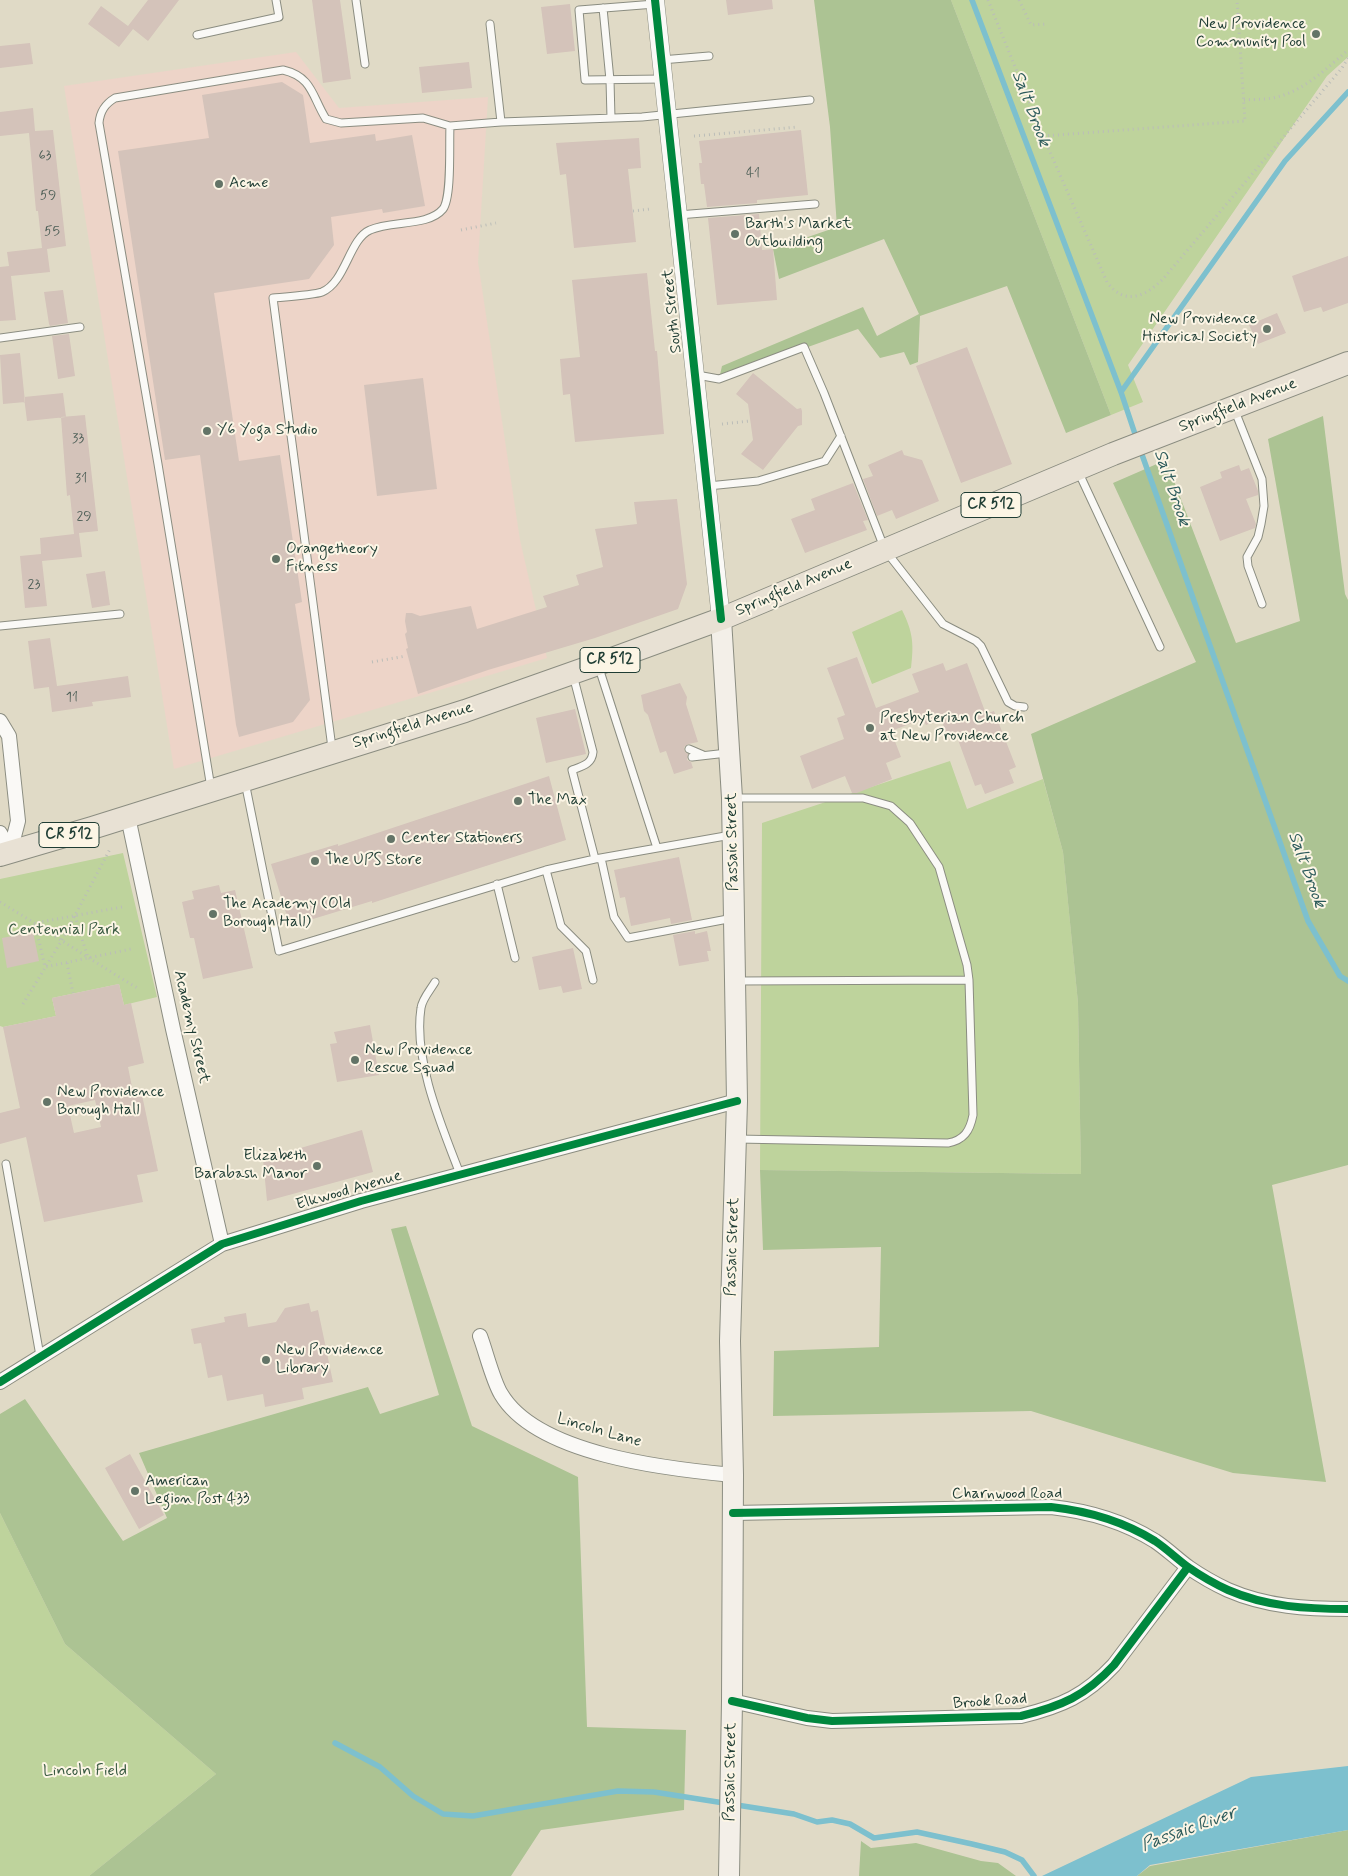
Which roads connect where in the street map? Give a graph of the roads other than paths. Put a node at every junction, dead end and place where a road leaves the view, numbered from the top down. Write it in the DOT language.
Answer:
graph roads {
  1 [pos="276,0"];
  2 [pos="356,0"];
  3 [pos="655,2"];
  4 [pos="603,8"];
  5 [pos="490,24"];
  6 [pos="197,35"];
  7 [pos="709,56"];
  8 [pos="661,60"];
  9 [pos="364,64"];
  10 [pos="663,79"];
  11 [pos="610,80"];
  12 [pos="810,100"];
  13 [pos="667,114"];
  14 [pos="611,118"];
  15 [pos="501,122"];
  16 [pos="450,126"];
  17 [pos="815,204"];
  18 [pos="678,216"];
  19 [pos="80,328"];
  20 [pos="0,338"];
  21 [pos="1348,363"];
  22 [pos="694,374"];
  23 [pos="1234,408"];
  24 [pos="841,436"];
  25 [pos="1077,469"];
  26 [pos="706,486"];
  27 [pos="885,550"];
  28 [pos="1262,604"];
  29 [pos="120,614"];
  30 [pos="721,619"];
  31 [pos="0,626"];
  32 [pos="1160,648"];
  33 [pos="598,664"];
  34 [pos="573,673"];
  35 [pos="1024,707"];
  36 [pos="0,721"];
  37 [pos="689,749"];
  38 [pos="332,751"];
  39 [pos="730,752"];
  40 [pos="703,756"];
  41 [pos="693,761"];
  42 [pos="245,779"];
  43 [pos="212,790"];
  44 [pos="732,798"];
  45 [pos="128,817"];
  46 [pos="733,834"];
  47 [pos="4,846"];
  48 [pos="657,848"];
  49 [pos="598,859"];
  50 [pos="546,870"];
  51 [pos="496,884"];
  52 [pos="734,918"];
  53 [pos="515,958"];
  54 [pos="594,980"];
  55 [pos="969,980"];
  56 [pos="735,981"];
  57 [pos="435,982"];
  58 [pos="737,1101"];
  59 [pos="736,1139"];
  60 [pos="6,1164"];
  61 [pos="460,1174"];
  62 [pos="222,1244"];
  63 [pos="480,1336"];
  64 [pos="40,1356"];
  65 [pos="0,1382"];
  66 [pos="733,1475"];
  67 [pos="732,1512"];
  68 [pos="1188,1567"];
  69 [pos="1348,1609"];
  70 [pos="732,1701"];
  71 [pos="729,1876"];
  1 -- 6 [label="lane"];
  2 -- 9 [label="lane"];
  3 -- 4 [label="lane"];
  3 -- 8 [label="street, South Street"];
  4 -- 11 [label="lane"];
  4 -- 11 [label="lane"];
  5 -- 15 [label="lane"];
  7 -- 8 [label="lane"];
  8 -- 10 [label="street, South Street"];
  10 -- 11 [label="lane"];
  10 -- 13 [label="street, South Street"];
  11 -- 14 [label="lane"];
  12 -- 13 [label="lane"];
  13 -- 14 [label="lane"];
  13 -- 18 [label="street, South Street"];
  14 -- 15 [label="lane"];
  15 -- 16 [label="lane"];
  16 -- 38 [label="lane"];
  16 -- 43 [label="lane"];
  17 -- 18 [label="lane"];
  18 -- 22 [label="street, South Street"];
  19 -- 20 [label="lane"];
  21 -- 23 [label="main road, Springfield Avenue / CR 512"];
  22 -- 24 [label="lane"];
  22 -- 26 [label="street, South Street"];
  23 -- 25 [label="main road, Springfield Avenue / CR 512"];
  23 -- 28 [label="lane"];
  24 -- 26 [label="lane"];
  24 -- 27 [label="lane"];
  25 -- 27 [label="main road, Springfield Avenue / CR 512"];
  25 -- 32 [label="lane"];
  26 -- 30 [label="street, South Street"];
  27 -- 30 [label="main road, Springfield Avenue / CR 512"];
  27 -- 35 [label="lane"];
  29 -- 31 [label="lane"];
  30 -- 33 [label="main road, Springfield Avenue / CR 512"];
  30 -- 39 [label="main road, Passaic Street"];
  33 -- 34 [label="main road, Springfield Avenue / CR 512"];
  33 -- 48 [label="lane"];
  34 -- 38 [label="main road, Springfield Avenue / CR 512"];
  34 -- 49 [label="lane"];
  36 -- 47 [label="street"];
  37 -- 40 [label="lane"];
  38 -- 42 [label="main road, Springfield Avenue / CR 512"];
  39 -- 40 [label="lane"];
  39 -- 44 [label="main road, Passaic Street"];
  40 -- 41 [label="lane"];
  42 -- 43 [label="main road, Springfield Avenue / CR 512"];
  42 -- 51 [label="lane"];
  43 -- 45 [label="main road, Springfield Avenue / CR 512"];
  44 -- 46 [label="main road, Passaic Street"];
  44 -- 55 [label="lane"];
  45 -- 47 [label="main road, Springfield Avenue / CR 512"];
  45 -- 62 [label="street, Academy Street"];
  46 -- 48 [label="lane"];
  46 -- 52 [label="main road, Passaic Street"];
  48 -- 49 [label="lane"];
  49 -- 50 [label="lane"];
  49 -- 52 [label="lane"];
  50 -- 51 [label="lane"];
  50 -- 54 [label="lane"];
  51 -- 53 [label="lane"];
  52 -- 56 [label="main road, Passaic Street"];
  55 -- 56 [label="lane"];
  55 -- 59 [label="lane"];
  56 -- 58 [label="main road, Passaic Street"];
  57 -- 61 [label="lane"];
  58 -- 59 [label="main road, Passaic Street"];
  58 -- 61 [label="street, Elkwood Avenue"];
  59 -- 66 [label="main road, Passaic Street"];
  60 -- 64 [label="lane"];
  61 -- 62 [label="street, Elkwood Avenue"];
  62 -- 64 [label="street, Elkwood Avenue"];
  63 -- 66 [label="street, Lincoln Lane"];
  64 -- 65 [label="street, Elkwood Avenue"];
  66 -- 67 [label="main road, Passaic Street"];
  67 -- 68 [label="street, Charnwood Road"];
  67 -- 70 [label="main road, Passaic Street"];
  68 -- 69 [label="street, Charnwood Road"];
  68 -- 70 [label="street, Brook Road"];
  70 -- 71 [label="main road, Passaic Street"];
}
